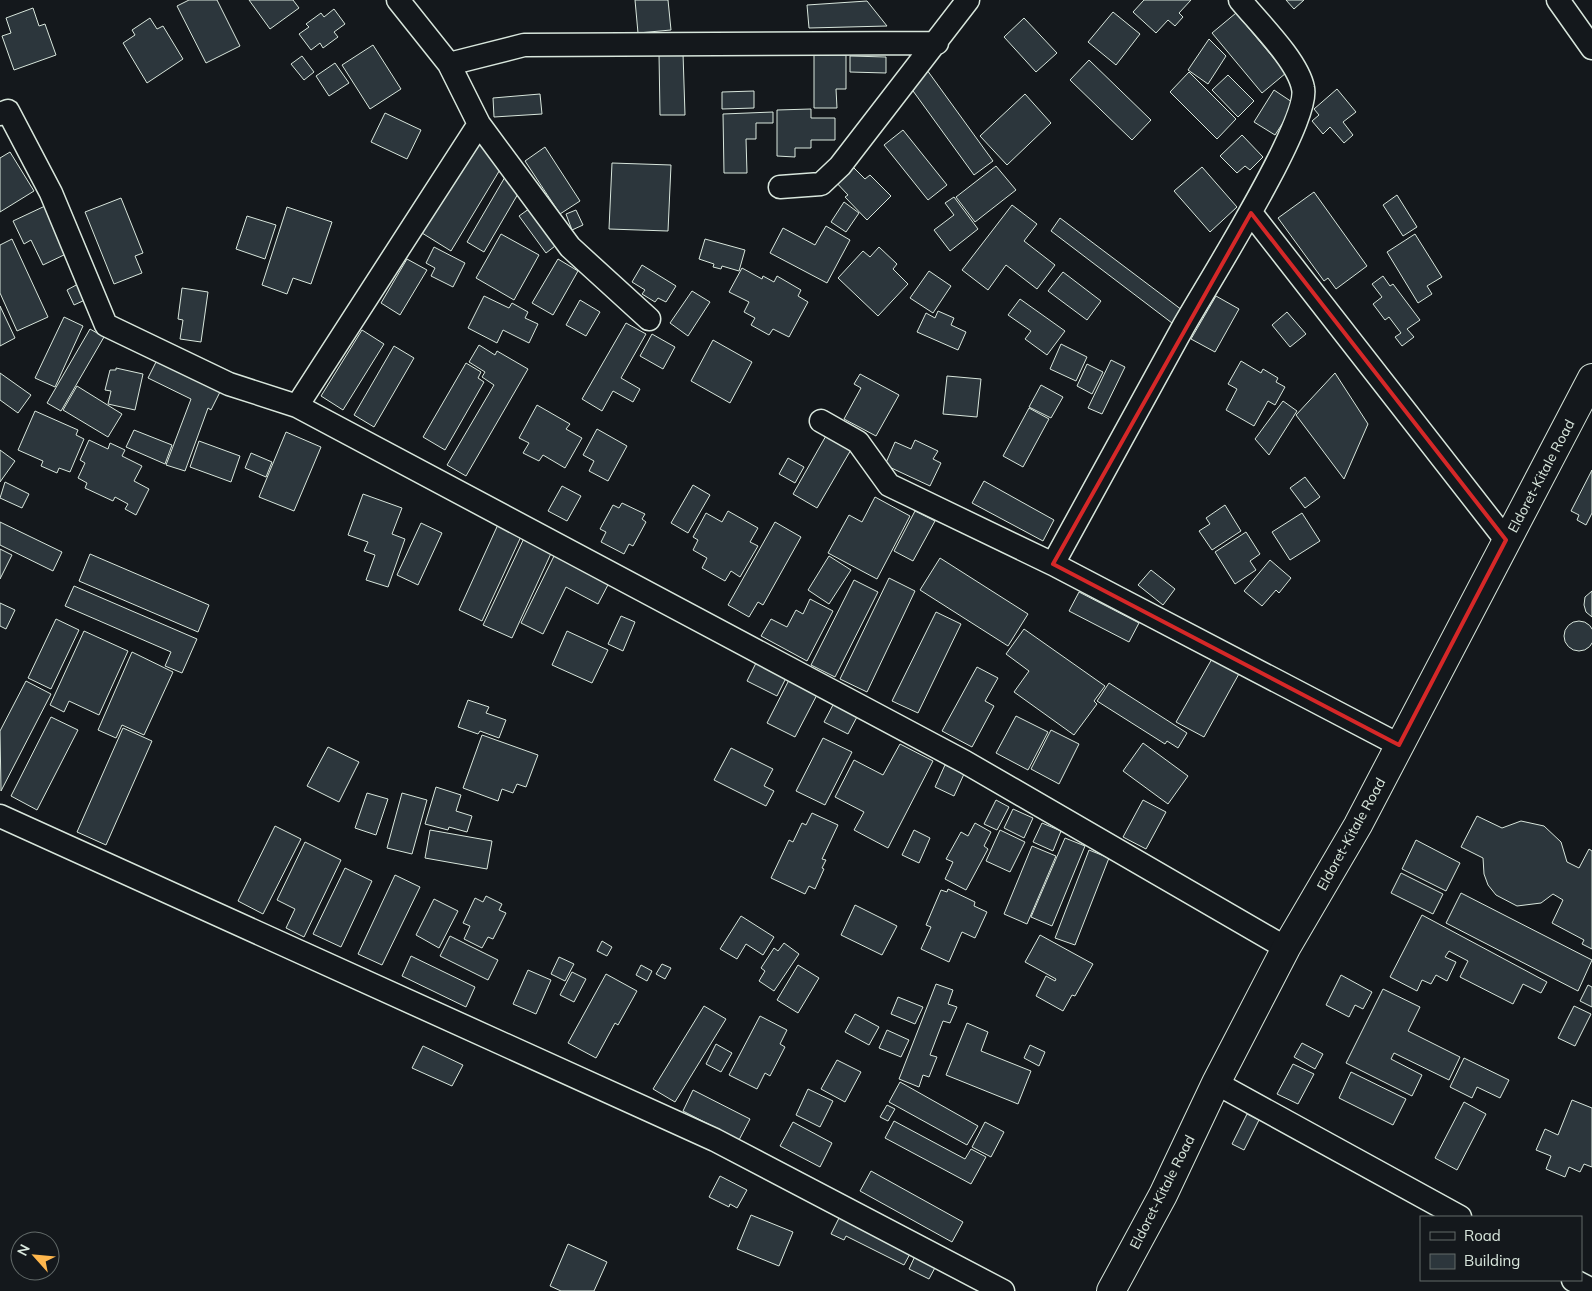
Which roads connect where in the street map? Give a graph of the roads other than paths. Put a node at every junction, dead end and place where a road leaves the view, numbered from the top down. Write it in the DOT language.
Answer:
graph roads {
  1 [pos="398,0"];
  2 [pos="968,0"];
  3 [pos="1240,0"];
  4 [pos="1558,0"];
  5 [pos="937,44"];
  6 [pos="1592,48"];
  7 [pos="449,64"];
  8 [pos="0,114"];
  9 [pos="479,124"];
  10 [pos="780,187"];
  11 [pos="1251,213"];
  12 [pos="648,319"];
  13 [pos="1592,378"];
  14 [pos="297,406"];
  15 [pos="821,421"];
  16 [pos="1506,540"];
  17 [pos="1053,564"];
  18 [pos="1399,745"];
  19 [pos="0,816"];
  20 [pos="1286,948"];
  21 [pos="1216,1083"];
  22 [pos="1458,1216"];
  23 [pos="1575,1281"];
  24 [pos="1592,1290"];
  25 [pos="1003,1291"];
  26 [pos="1111,1291"];
  1 -- 7 [label="street"];
  2 -- 5 [label="street"];
  3 -- 11 [label="street"];
  4 -- 6 [label="street"];
  5 -- 7 [label="street"];
  5 -- 10 [label="street"];
  7 -- 9 [label="street"];
  8 -- 14 [label="street"];
  9 -- 12 [label="street"];
  9 -- 14 [label="street"];
  11 -- 16 [label="street"];
  11 -- 17 [label="street"];
  13 -- 16 [label="highway, Eldoret-Kitale Road"];
  14 -- 20 [label="street"];
  15 -- 17 [label="street"];
  16 -- 18 [label="highway, Eldoret-Kitale Road"];
  17 -- 18 [label="street"];
  18 -- 20 [label="highway, Eldoret-Kitale Road"];
  19 -- 25 [label="street"];
  20 -- 21 [label="highway, Eldoret-Kitale Road"];
  21 -- 22 [label="street"];
  21 -- 26 [label="highway, Eldoret-Kitale Road"];
  23 -- 24 [label="street"];
}
